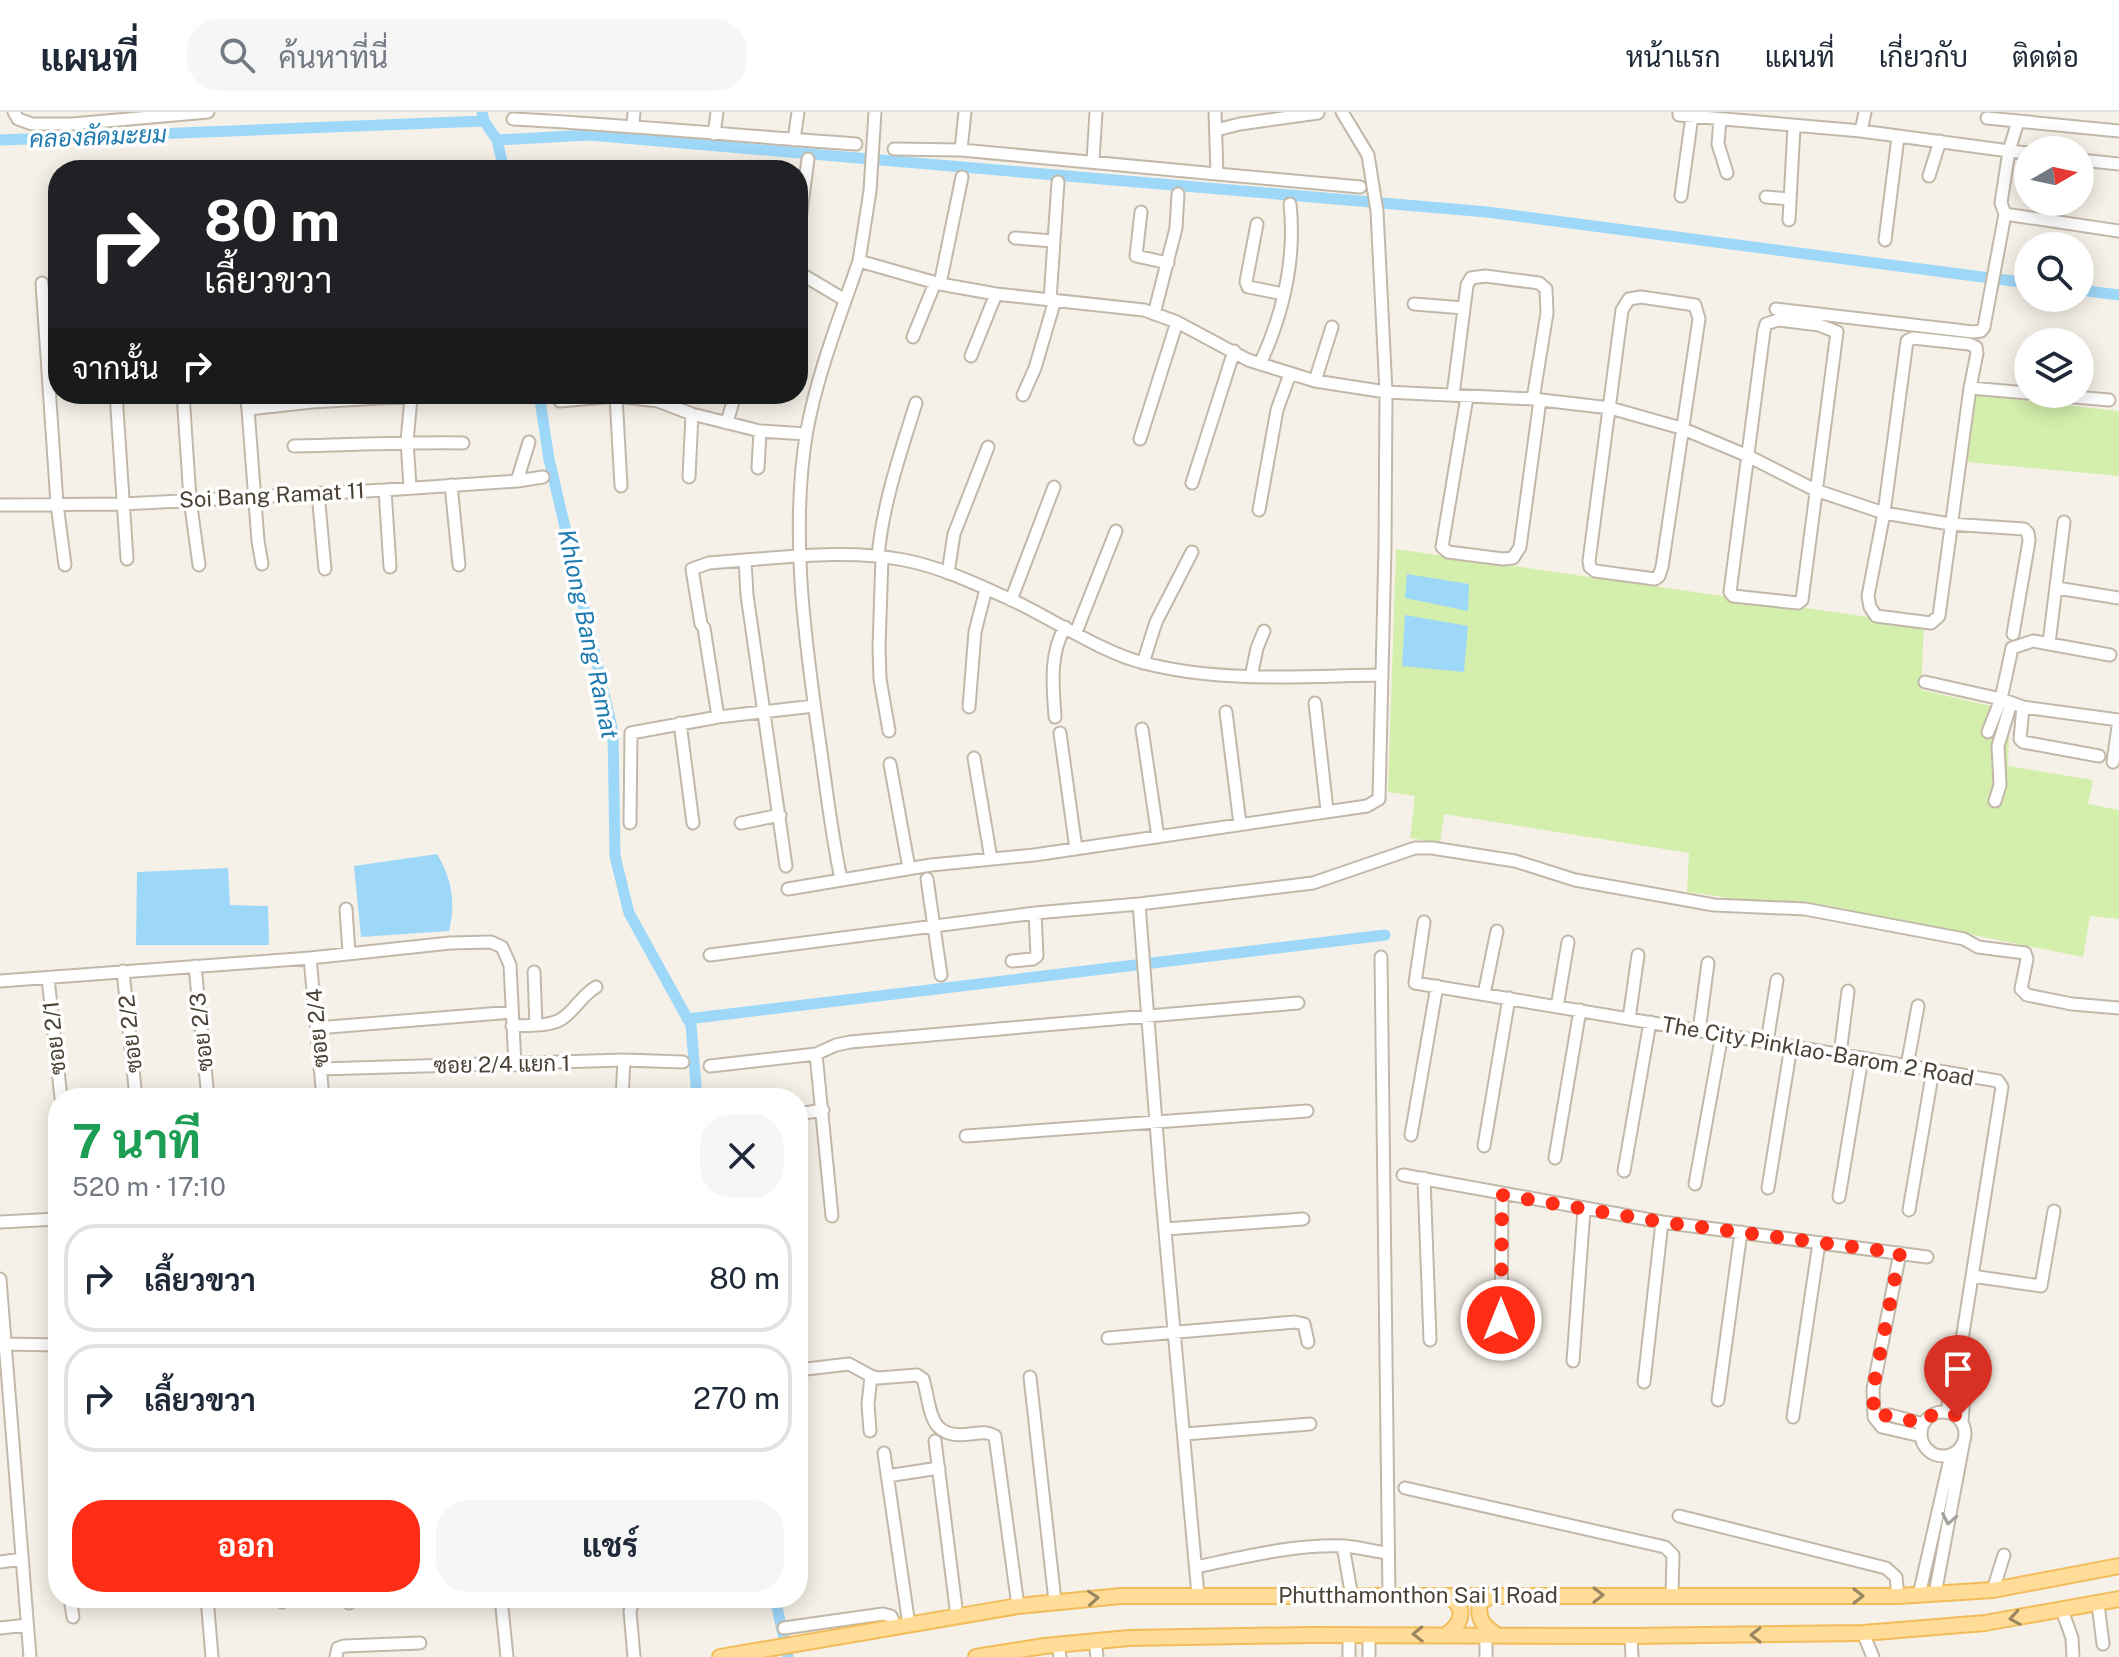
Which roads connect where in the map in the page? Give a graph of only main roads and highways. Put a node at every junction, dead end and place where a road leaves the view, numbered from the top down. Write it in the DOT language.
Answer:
graph roads {
  1 [pos="2119,1566"];
  2 [pos="1492,1595"];
  3 [pos="1447,1596"];
  4 [pos="2119,1599"];
  5 [pos="1447,1634"];
  6 [pos="1491,1634"];
  7 [pos="1049,1651"];
  8 [pos="720,1657"];
  9 [pos="976,1657"];
  2 -- 1 [label="main road, Phutthamonthon Sai 1 Road, one-way"];
  2 -- 3 [label="main road, Phutthamonthon Sai 1 Road"];
  2 -- 6 [label="main road"];
  3 -- 5 [label="main road"];
  8 -- 3 [label="main road, Phutthamonthon Sai 1 Road, one-way"];
  4 -- 6 [label="main road, Phutthamonthon Sai 1 Road, one-way"];
  5 -- 6 [label="main road, Phutthamonthon Sai 1 Road"];
  5 -- 7 [label="main road, Phutthamonthon Sai 1 Road, one-way"];
  7 -- 9 [label="main road, Phutthamonthon Sai 1 Road"];
}
